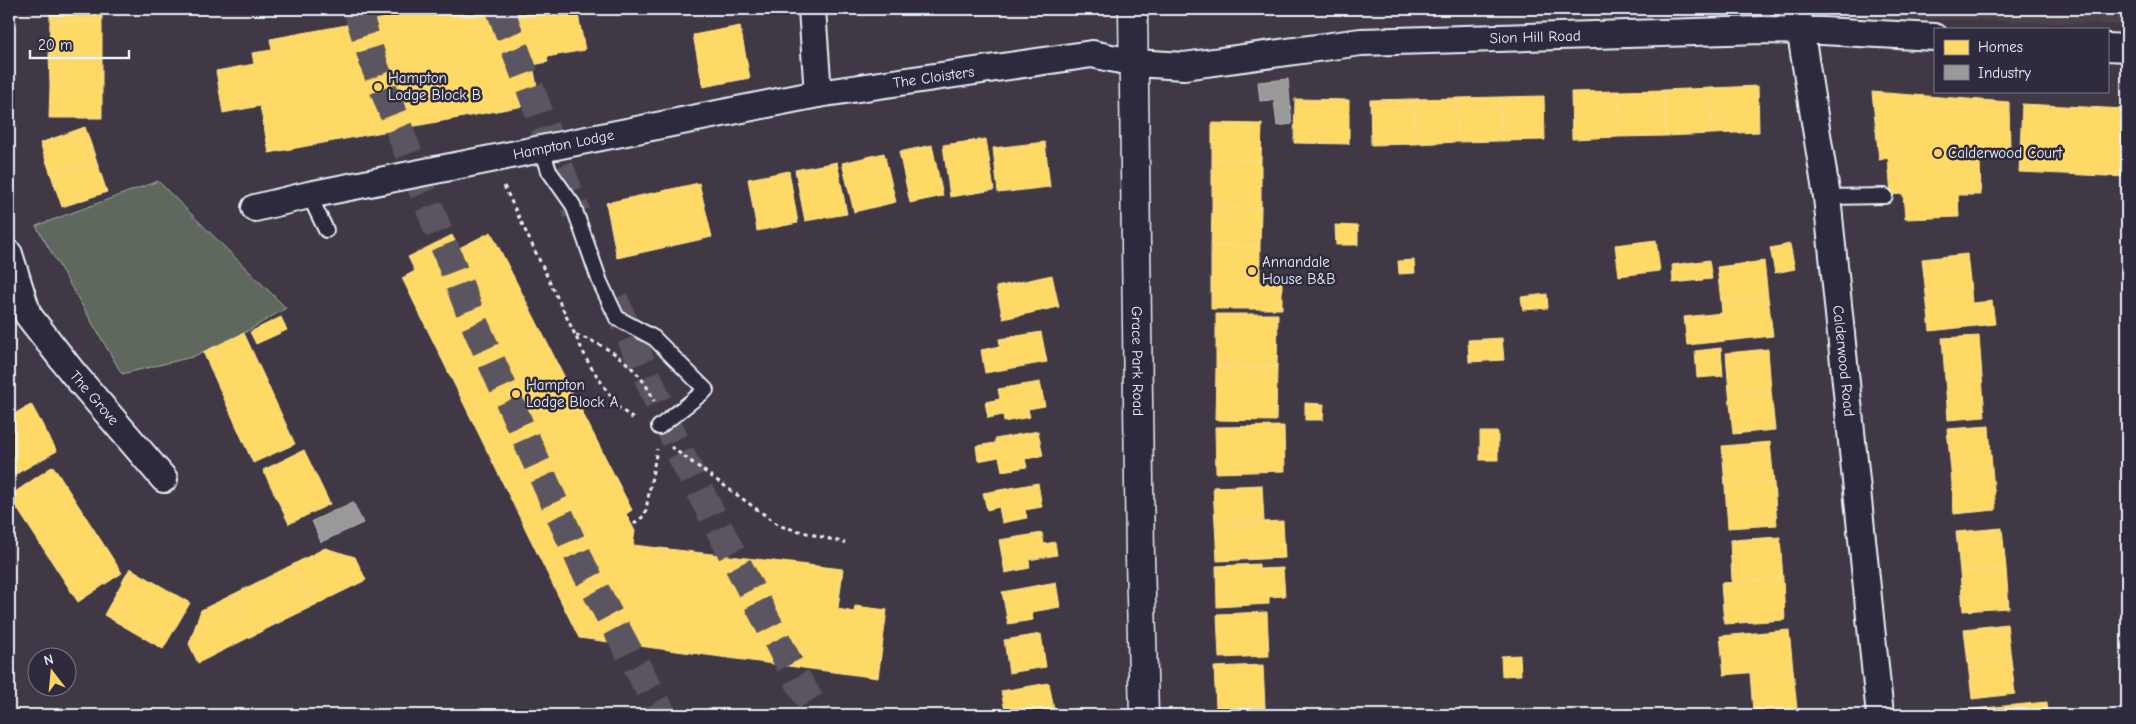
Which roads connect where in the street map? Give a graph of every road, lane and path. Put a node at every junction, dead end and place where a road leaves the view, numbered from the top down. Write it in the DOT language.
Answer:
graph roads {
  1 [pos="812,9"];
  2 [pos="1133,9"];
  3 [pos="1799,19"];
  4 [pos="1934,37"];
  5 [pos="2108,47"];
  6 [pos="2127,48"];
  7 [pos="1135,63"];
  8 [pos="818,94"];
  9 [pos="542,149"];
  10 [pos="491,158"];
  11 [pos="309,195"];
  12 [pos="1885,196"];
  13 [pos="1827,197"];
  14 [pos="254,208"];
  15 [pos="326,230"];
  16 [pos="9,254"];
  17 [pos="18,320"];
  18 [pos="638,422"];
  19 [pos="659,427"];
  20 [pos="665,443"];
  21 [pos="164,479"];
  22 [pos="846,544"];
  23 [pos="1144,715"];
  24 [pos="1880,715"];
  1 -- 8 [label="street"];
  2 -- 7 [label="street, Grace Park Road"];
  3 -- 4 [label="street, Sion Hill Road"];
  3 -- 7 [label="street, Sion Hill Road"];
  3 -- 13 [label="street, Calderwood Road"];
  5 -- 6 [label="street"];
  7 -- 8 [label="street, The Cloisters"];
  7 -- 23 [label="street, Grace Park Road"];
  8 -- 9 [label="street, Hampton Lodge"];
  9 -- 10 [label="street, Hampton Lodge"];
  9 -- 19 [label="lane"];
  10 -- 11 [label="street, Hampton Lodge"];
  10 -- 18 [label="path"];
  11 -- 14 [label="street, Hampton Lodge"];
  11 -- 15 [label="lane"];
  12 -- 13 [label="lane"];
  13 -- 24 [label="street, Calderwood Road"];
  16 -- 17 [label="street, The Grove"];
  17 -- 21 [label="street, The Grove"];
  20 -- 22 [label="path"];
}
